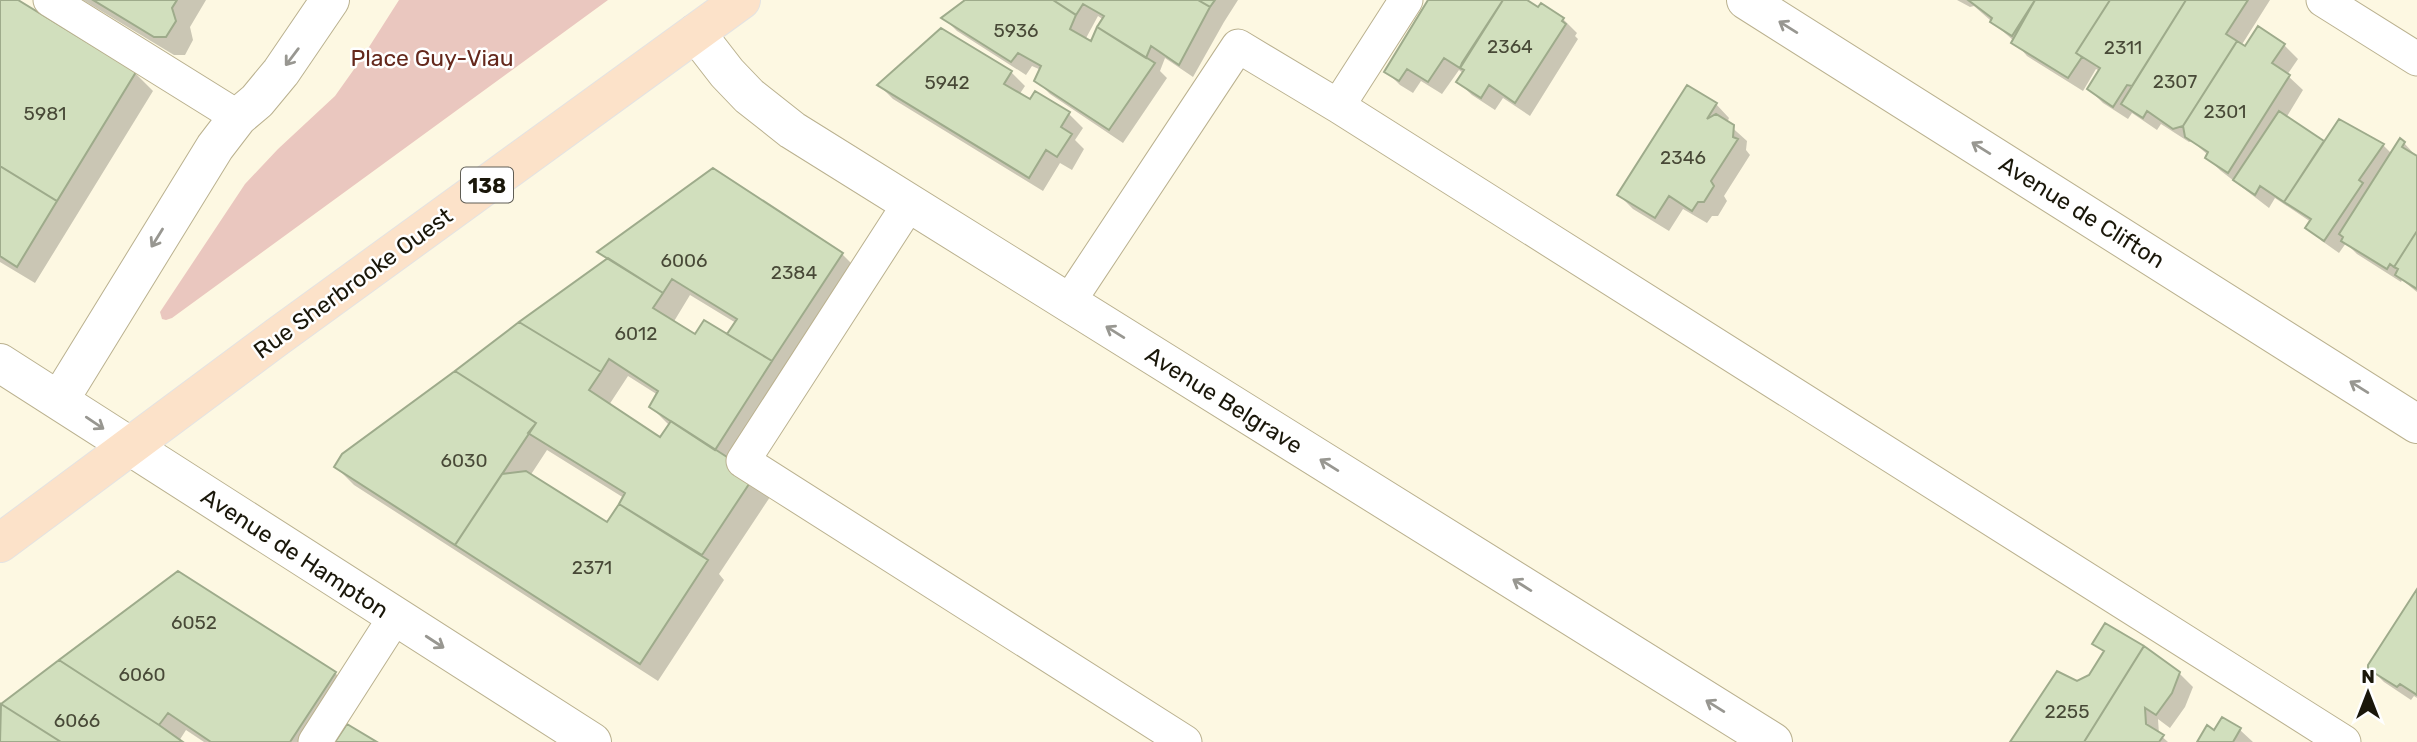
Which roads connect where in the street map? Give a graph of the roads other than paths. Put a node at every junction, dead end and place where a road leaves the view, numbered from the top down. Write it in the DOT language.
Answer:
graph roads {
  1 [pos="50,0"];
  2 [pos="330,0"];
  3 [pos="741,0"];
  4 [pos="1406,0"];
  5 [pos="1746,0"];
  6 [pos="2323,0"];
  7 [pos="696,33"];
  8 [pos="2417,59"];
  9 [pos="1338,106"];
  10 [pos="238,117"];
  11 [pos="909,204"];
  12 [pos="1068,303"];
  13 [pos="0,363"];
  14 [pos="60,399"];
  15 [pos="2417,424"];
  16 [pos="130,447"];
  17 [pos="0,543"];
  18 [pos="395,617"];
  19 [pos="315,742"];
  20 [pos="592,742"];
  21 [pos="1185,742"];
  22 [pos="1773,742"];
  23 [pos="2344,742"];
  1 -- 10 [label="lane"];
  2 -- 10 [label="street, one-way"];
  3 -- 7 [label="main road, Rue Sherbrooke Ouest / 138"];
  4 -- 9 [label="lane"];
  15 -- 5 [label="street, Avenue de Clifton, one-way"];
  6 -- 8 [label="lane"];
  7 -- 11 [label="street, Avenue Belgrave"];
  7 -- 16 [label="main road, Rue Sherbrooke Ouest / 138"];
  9 -- 12 [label="lane"];
  9 -- 23 [label="lane"];
  10 -- 14 [label="street, one-way"];
  11 -- 12 [label="street, Avenue Belgrave"];
  11 -- 21 [label="lane"];
  22 -- 12 [label="street, Avenue Belgrave, one-way"];
  13 -- 14 [label="street, Avenue de Hampton"];
  14 -- 16 [label="street, Avenue de Hampton, one-way"];
  16 -- 17 [label="main road, Rue Sherbrooke Ouest / 138"];
  16 -- 18 [label="street, Avenue de Hampton"];
  18 -- 19 [label="lane"];
  18 -- 20 [label="street, Avenue de Hampton, one-way"];
}
